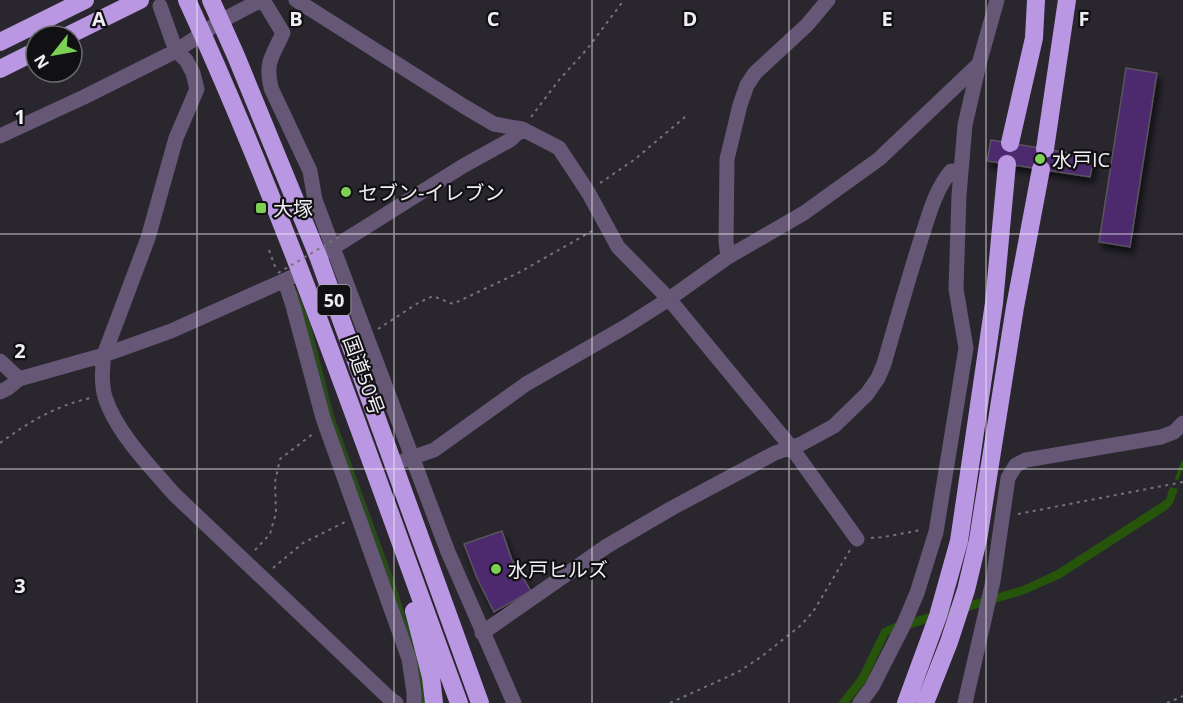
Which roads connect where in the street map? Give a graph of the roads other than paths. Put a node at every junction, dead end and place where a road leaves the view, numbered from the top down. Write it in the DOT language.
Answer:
graph roads {
  1 [pos="85,0"];
  2 [pos="140,0"];
  3 [pos="187,0"];
  4 [pos="211,0"];
  5 [pos="262,0"];
  6 [pos="296,0"];
  7 [pos="828,0"];
  8 [pos="997,0"];
  9 [pos="1036,0"];
  10 [pos="1067,0"];
  11 [pos="160,6"];
  12 [pos="221,21"];
  13 [pos="84,28"];
  14 [pos="202,33"];
  15 [pos="0,42"];
  16 [pos="176,51"];
  17 [pos="24,57"];
  18 [pos="980,64"];
  19 [pos="0,69"];
  20 [pos="522,129"];
  21 [pos="0,136"];
  22 [pos="1010,143"];
  23 [pos="1045,149"];
  24 [pos="1007,164"];
  25 [pos="1041,169"];
  26 [pos="961,171"];
  27 [pos="330,247"];
  28 [pos="728,257"];
  29 [pos="288,276"];
  30 [pos="669,299"];
  31 [pos="104,355"];
  32 [pos="0,361"];
  33 [pos="19,379"];
  34 [pos="0,392"];
  35 [pos="354,412"];
  36 [pos="1183,423"];
  37 [pos="791,447"];
  38 [pos="412,457"];
  39 [pos="393,464"];
  40 [pos="857,539"];
  41 [pos="436,582"];
  42 [pos="482,633"];
  43 [pos="920,662"];
  44 [pos="925,699"];
  45 [pos="389,701"];
  46 [pos="414,703"];
  47 [pos="434,703"];
  48 [pos="459,703"];
  49 [pos="480,703"];
  50 [pos="494,703"];
  51 [pos="514,703"];
  52 [pos="860,703"];
  53 [pos="895,703"];
  54 [pos="906,703"];
  55 [pos="965,703"];
  1 -- 15 [label="highway"];
  2 -- 13 [label="highway"];
  3 -- 14 [label="highway, 国道50号 / 50"];
  4 -- 12 [label="highway, 国道50号 / 50"];
  5 -- 12 [label="street"];
  5 -- 27 [label="street"];
  6 -- 20 [label="street"];
  7 -- 28 [label="street"];
  8 -- 18 [label="street"];
  9 -- 22 [label="highway"];
  10 -- 23 [label="highway"];
  11 -- 16 [label="street"];
  12 -- 14 [label="street"];
  12 -- 27 [label="highway, 国道50号 / 50"];
  14 -- 16 [label="street"];
  14 -- 29 [label="highway, 国道50号 / 50"];
  16 -- 21 [label="street"];
  16 -- 31 [label="street"];
  17 -- 19 [label="highway"];
  18 -- 26 [label="street"];
  18 -- 28 [label="street"];
  20 -- 27 [label="street"];
  20 -- 30 [label="street"];
  24 -- 43 [label="highway"];
  25 -- 44 [label="highway"];
  26 -- 37 [label="street"];
  26 -- 52 [label="street"];
  27 -- 38 [label="street"];
  27 -- 39 [label="highway, 国道50号 / 50"];
  28 -- 30 [label="street"];
  29 -- 31 [label="street"];
  29 -- 35 [label="highway, 国道50号 / 50"];
  29 -- 46 [label="street"];
  30 -- 37 [label="street"];
  30 -- 38 [label="street"];
  31 -- 33 [label="street"];
  31 -- 45 [label="street"];
  32 -- 33 [label="street"];
  33 -- 34 [label="street"];
  35 -- 47 [label="highway"];
  35 -- 48 [label="highway, 国道50号 / 50"];
  36 -- 55 [label="street"];
  37 -- 40 [label="street"];
  37 -- 42 [label="street"];
  38 -- 39 [label="street"];
  38 -- 42 [label="street"];
  39 -- 41 [label="highway, 国道50号 / 50"];
  41 -- 49 [label="highway, 国道50号 / 50"];
  41 -- 50 [label="highway"];
  42 -- 51 [label="street"];
  43 -- 53 [label="highway"];
  43 -- 54 [label="highway"];
}
